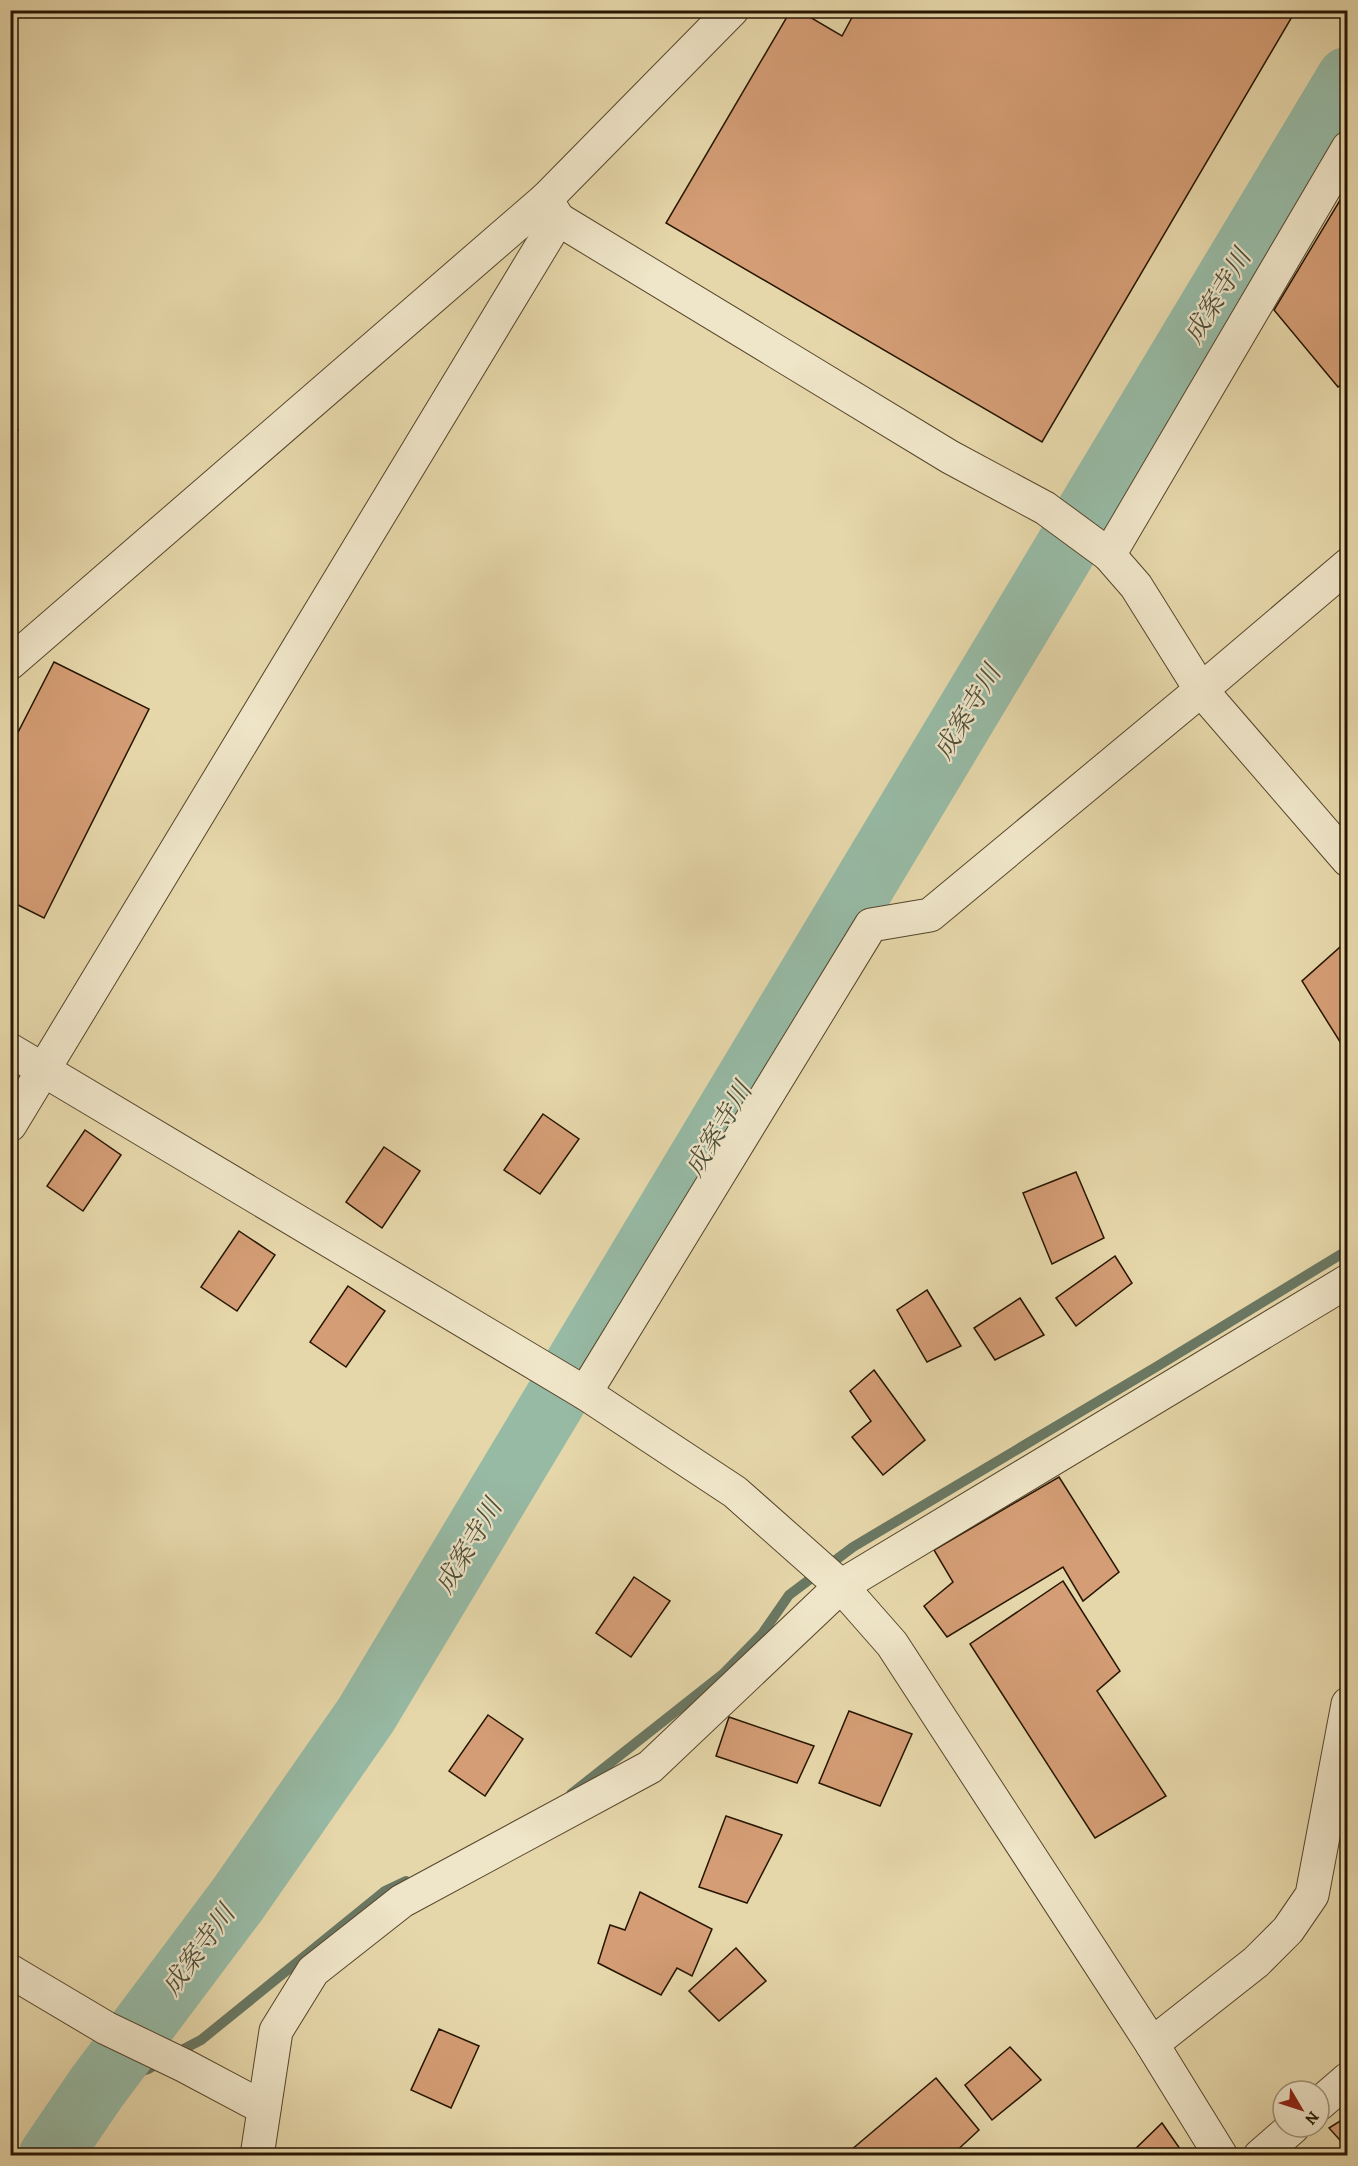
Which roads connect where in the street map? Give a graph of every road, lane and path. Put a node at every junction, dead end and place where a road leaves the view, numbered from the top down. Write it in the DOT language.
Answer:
graph roads {
  1 [pos="732,10"];
  2 [pos="1347,148"];
  3 [pos="552,209"];
  4 [pos="1109,555"];
  5 [pos="1347,565"];
  6 [pos="10,663"];
  7 [pos="1201,690"];
  8 [pos="1347,860"];
  9 [pos="10,1050"];
  10 [pos="44,1069"];
  11 [pos="10,1125"];
  12 [pos="1347,1281"];
  13 [pos="585,1393"];
  14 [pos="841,1586"];
  15 [pos="1347,1704"];
  16 [pos="10,1971"];
  17 [pos="1152,2044"];
  18 [pos="1347,2079"];
  19 [pos="1331,2093"];
  20 [pos="264,2108"];
  21 [pos="1279,2139"];
  22 [pos="257,2156"];
  23 [pos="1221,2156"];
  24 [pos="1260,2156"];
  1 -- 3 [label="street"];
  2 -- 4 [label="street"];
  3 -- 4 [label="street"];
  3 -- 6 [label="street"];
  3 -- 10 [label="street"];
  4 -- 7 [label="street"];
  5 -- 7 [label="street"];
  7 -- 8 [label="street"];
  7 -- 13 [label="street"];
  9 -- 10 [label="street"];
  10 -- 11 [label="street"];
  10 -- 13 [label="street"];
  12 -- 14 [label="street"];
  13 -- 14 [label="street"];
  14 -- 17 [label="street"];
  14 -- 20 [label="street"];
  15 -- 17 [label="street"];
  16 -- 20 [label="street"];
  17 -- 23 [label="street"];
  18 -- 19 [label="street"];
  20 -- 22 [label="street"];
  21 -- 24 [label="street"];
}
